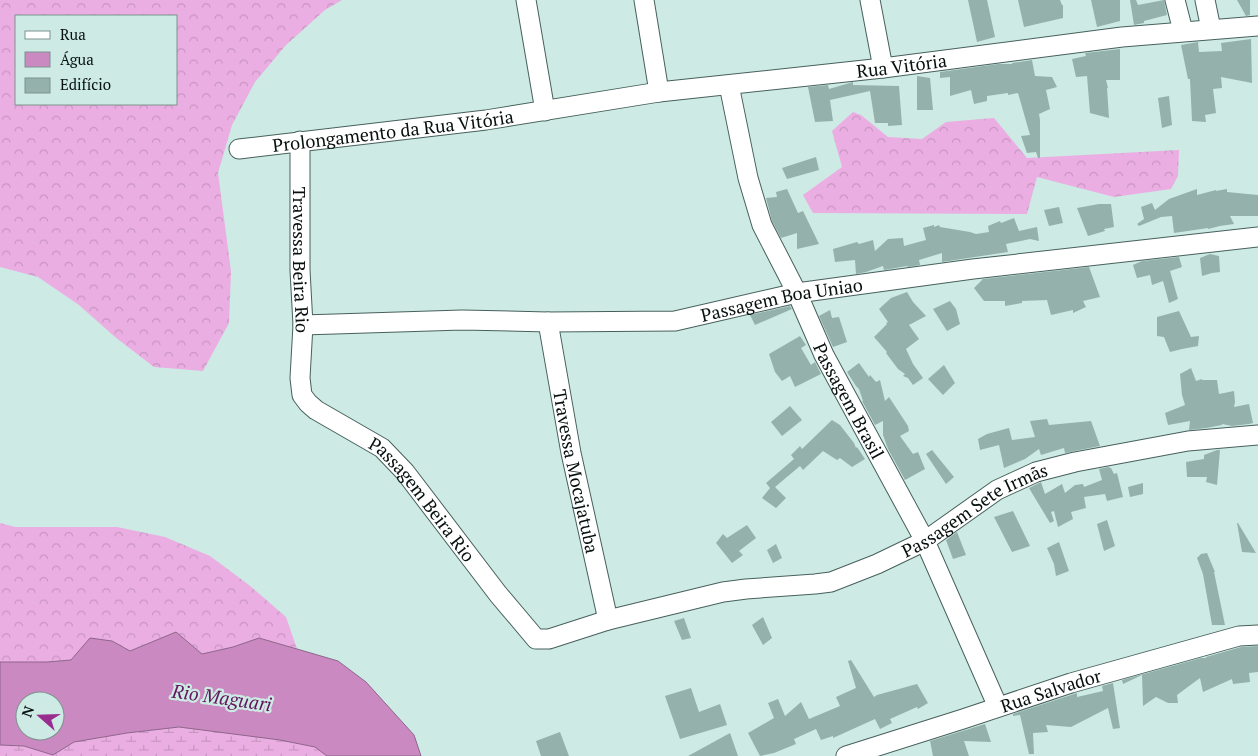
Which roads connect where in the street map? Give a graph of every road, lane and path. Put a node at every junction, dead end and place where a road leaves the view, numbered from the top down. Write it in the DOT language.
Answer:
graph roads {
  1 [pos="526,0"];
  2 [pos="644,0"];
  3 [pos="870,0"];
  4 [pos="1175,0"];
  5 [pos="1206,0"];
  6 [pos="1258,26"];
  7 [pos="1211,29"];
  8 [pos="1183,31"];
  9 [pos="883,68"];
  10 [pos="729,85"];
  11 [pos="660,92"];
  12 [pos="545,112"];
  13 [pos="300,141"];
  14 [pos="239,149"];
  15 [pos="1258,237"];
  16 [pos="797,292"];
  17 [pos="548,322"];
  18 [pos="303,326"];
  19 [pos="300,378"];
  20 [pos="1258,435"];
  21 [pos="925,541"];
  22 [pos="608,620"];
  23 [pos="1258,634"];
  24 [pos="536,639"];
  25 [pos="998,706"];
  26 [pos="846,756"];
  1 -- 12 [label="street"];
  2 -- 11 [label="street"];
  3 -- 9 [label="street"];
  4 -- 8 [label="street"];
  5 -- 7 [label="street"];
  6 -- 7 [label="street, Rua Vitória"];
  7 -- 8 [label="street, Rua Vitória"];
  8 -- 9 [label="street, Rua Vitória"];
  9 -- 10 [label="street, Rua Vitória"];
  10 -- 11 [label="street, Rua Vitória"];
  10 -- 16 [label="street, Passagem Brasil"];
  11 -- 12 [label="street, Rua Vitória"];
  12 -- 13 [label="street, Prolongamento da Rua Vitória"];
  13 -- 14 [label="street, Prolongamento da Rua Vitória"];
  13 -- 18 [label="street, Travessa Beira Rio"];
  15 -- 16 [label="street, Passagem Boa Uniao"];
  16 -- 17 [label="street, Passagem Boa Uniao"];
  16 -- 21 [label="street, Passagem Brasil"];
  17 -- 18 [label="street, Passagem Boa Uniao"];
  17 -- 22 [label="street, Travessa Mocajatuba"];
  18 -- 19 [label="street, Travessa Beira Rio"];
  19 -- 24 [label="street, Passagem Beira Rio"];
  20 -- 21 [label="street, Passagem Sete Irmãs"];
  21 -- 22 [label="street, Passagem Sete Irmãs"];
  21 -- 25 [label="street, Passagem Brasil"];
  22 -- 24 [label="street, Passagem Sete Irmãs"];
  23 -- 25 [label="street, Rua Salvador"];
  25 -- 26 [label="street, Rua Salvador"];
}
